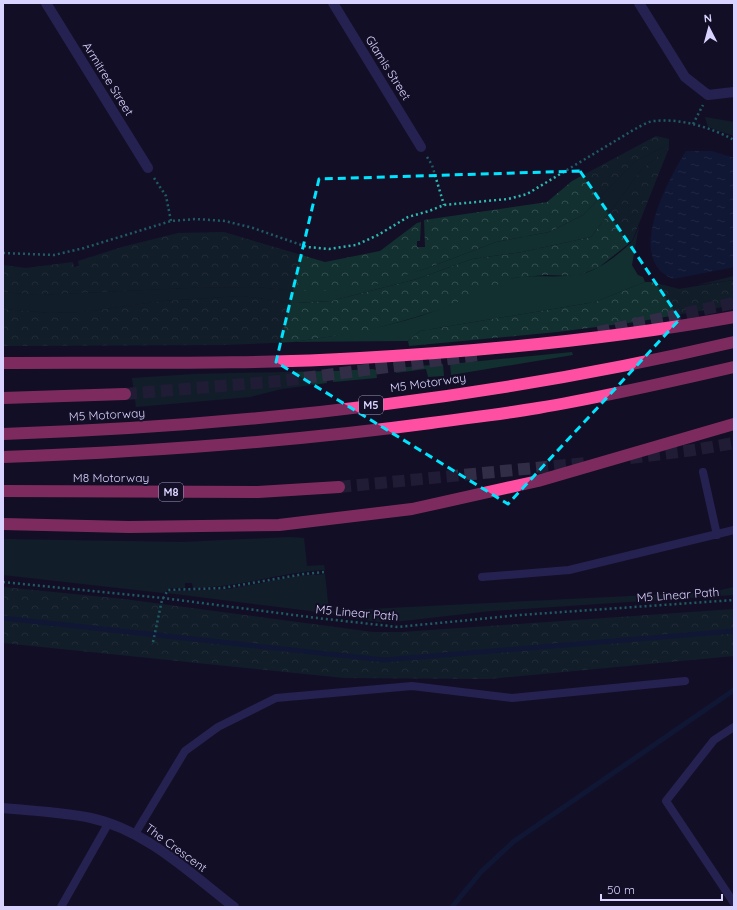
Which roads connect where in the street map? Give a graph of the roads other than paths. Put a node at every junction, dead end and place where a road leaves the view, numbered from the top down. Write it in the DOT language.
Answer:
graph roads {
  1 [pos="46,3"];
  2 [pos="333,3"];
  3 [pos="639,3"];
  4 [pos="734,92"];
  5 [pos="421,147"];
  6 [pos="148,168"];
  7 [pos="734,317"];
  8 [pos="734,342"];
  9 [pos="3,363"];
  10 [pos="734,367"];
  11 [pos="125,394"];
  12 [pos="3,398"];
  13 [pos="734,424"];
  14 [pos="3,434"];
  15 [pos="3,457"];
  16 [pos="703,472"];
  17 [pos="339,487"];
  18 [pos="3,491"];
  19 [pos="3,524"];
  20 [pos="734,530"];
  21 [pos="717,535"];
  22 [pos="482,577"];
  23 [pos="685,682"];
  24 [pos="734,727"];
  25 [pos="3,808"];
  26 [pos="108,824"];
  27 [pos="135,834"];
  28 [pos="734,902"];
  29 [pos="61,907"];
  30 [pos="234,907"];
  1 -- 6 [label="street, Armitree Street"];
  2 -- 5 [label="street, Glamis Street"];
  3 -- 4 [label="street"];
  7 -- 9 [label="highway"];
  8 -- 14 [label="highway, M5 Motorway / M5"];
  10 -- 15 [label="highway, M5"];
  11 -- 12 [label="highway"];
  13 -- 19 [label="highway"];
  16 -- 21 [label="lane"];
  17 -- 18 [label="highway, M8 Motorway / M8"];
  20 -- 21 [label="lane"];
  21 -- 22 [label="lane"];
  23 -- 27 [label="lane"];
  24 -- 28 [label="lane"];
  25 -- 26 [label="street, The Crescent"];
  26 -- 27 [label="street, The Crescent"];
  26 -- 29 [label="lane"];
  27 -- 30 [label="street, The Crescent"];
}
